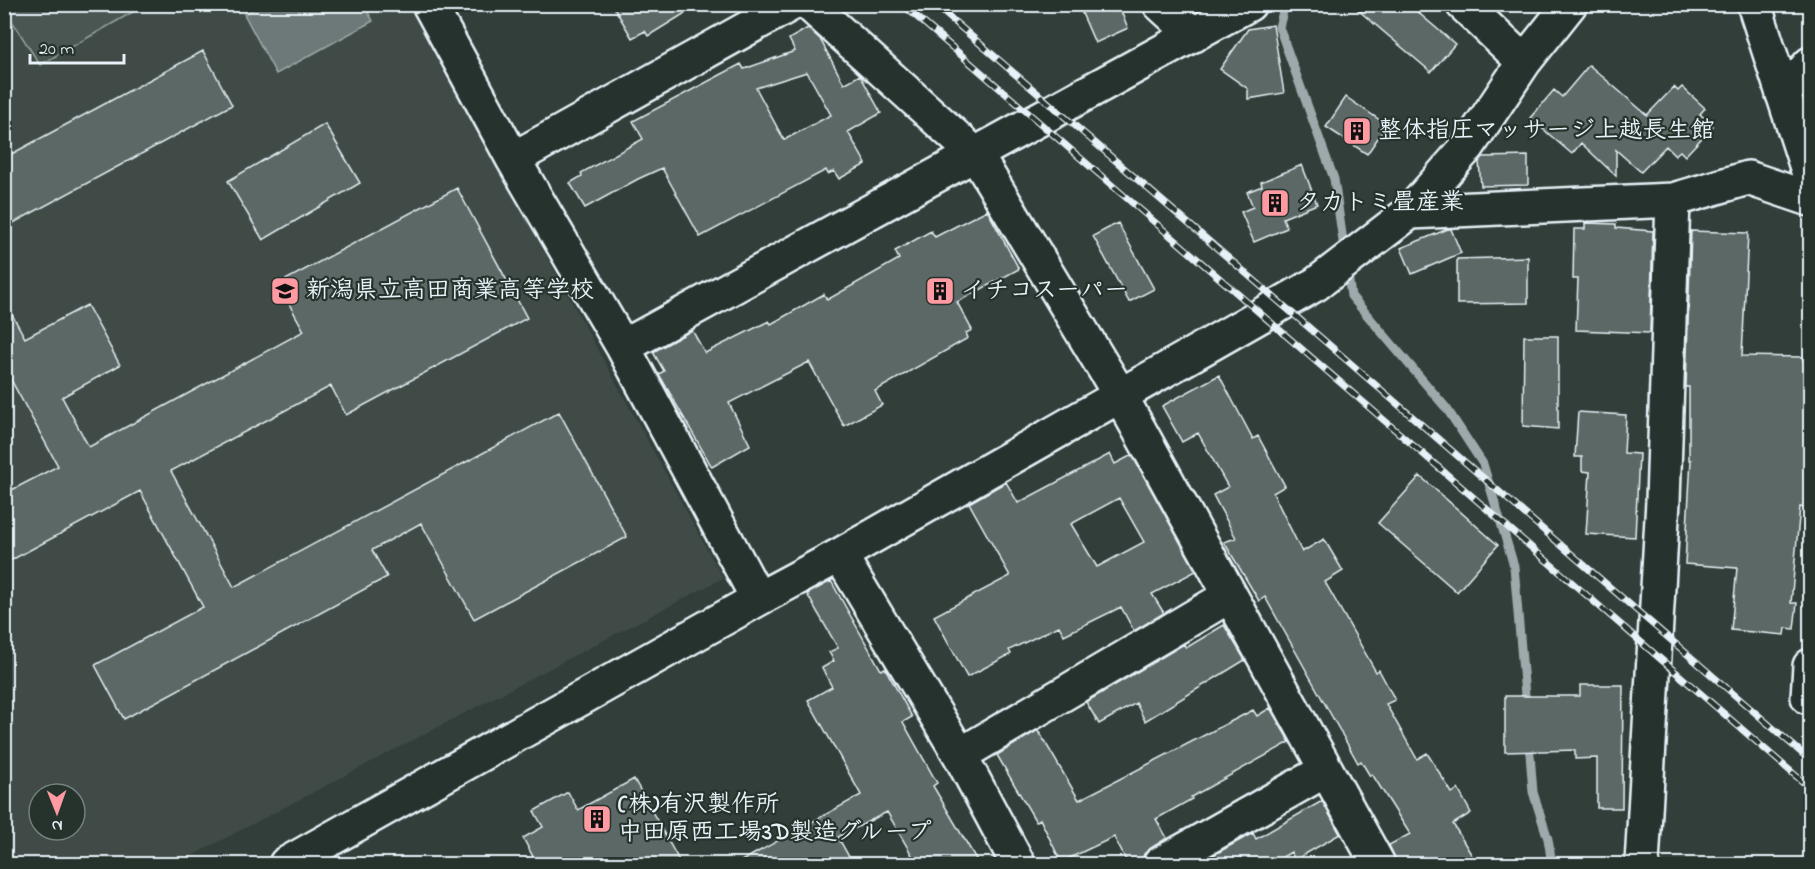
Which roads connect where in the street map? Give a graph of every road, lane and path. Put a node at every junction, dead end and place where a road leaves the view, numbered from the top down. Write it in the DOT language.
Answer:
graph roads {
  1 [pos="429,4"];
  2 [pos="791,4"];
  3 [pos="809,4"];
  4 [pos="1160,4"];
  5 [pos="1249,4"];
  6 [pos="1463,4"];
  7 [pos="1570,4"];
  8 [pos="1754,4"];
  9 [pos="1194,35"];
  10 [pos="1524,62"];
  11 [pos="1810,64"];
  12 [pos="1783,94"];
  13 [pos="976,155"];
  14 [pos="513,159"];
  15 [pos="1810,177"];
  16 [pos="1810,198"];
  17 [pos="1673,200"];
  18 [pos="1410,212"];
  19 [pos="622,347"];
  20 [pos="1120,395"];
  21 [pos="840,555"];
  22 [pos="1229,596"];
  23 [pos="758,599"];
  24 [pos="960,755"];
  25 [pos="1326,770"];
  26 [pos="286,864"];
  27 [pos="1018,864"];
  28 [pos="1160,864"];
  29 [pos="1378,864"];
  30 [pos="1642,864"];
  1 -- 14 [label="street"];
  2 -- 14 [label="street"];
  3 -- 13 [label="street"];
  4 -- 9 [label="street"];
  5 -- 9 [label="street"];
  6 -- 10 [label="street"];
  7 -- 10 [label="street"];
  8 -- 12 [label="street"];
  9 -- 13 [label="street"];
  10 -- 18 [label="street"];
  11 -- 12 [label="street"];
  12 -- 15 [label="street"];
  13 -- 19 [label="street"];
  13 -- 20 [label="street"];
  14 -- 19 [label="street"];
  16 -- 17 [label="street"];
  17 -- 18 [label="street"];
  17 -- 30 [label="street"];
  18 -- 20 [label="street"];
  19 -- 23 [label="street"];
  20 -- 21 [label="street"];
  20 -- 22 [label="street"];
  21 -- 23 [label="street"];
  21 -- 24 [label="street"];
  22 -- 24 [label="street"];
  22 -- 25 [label="street"];
  23 -- 26 [label="street"];
  24 -- 27 [label="street"];
  25 -- 28 [label="street"];
  25 -- 29 [label="street"];
}
